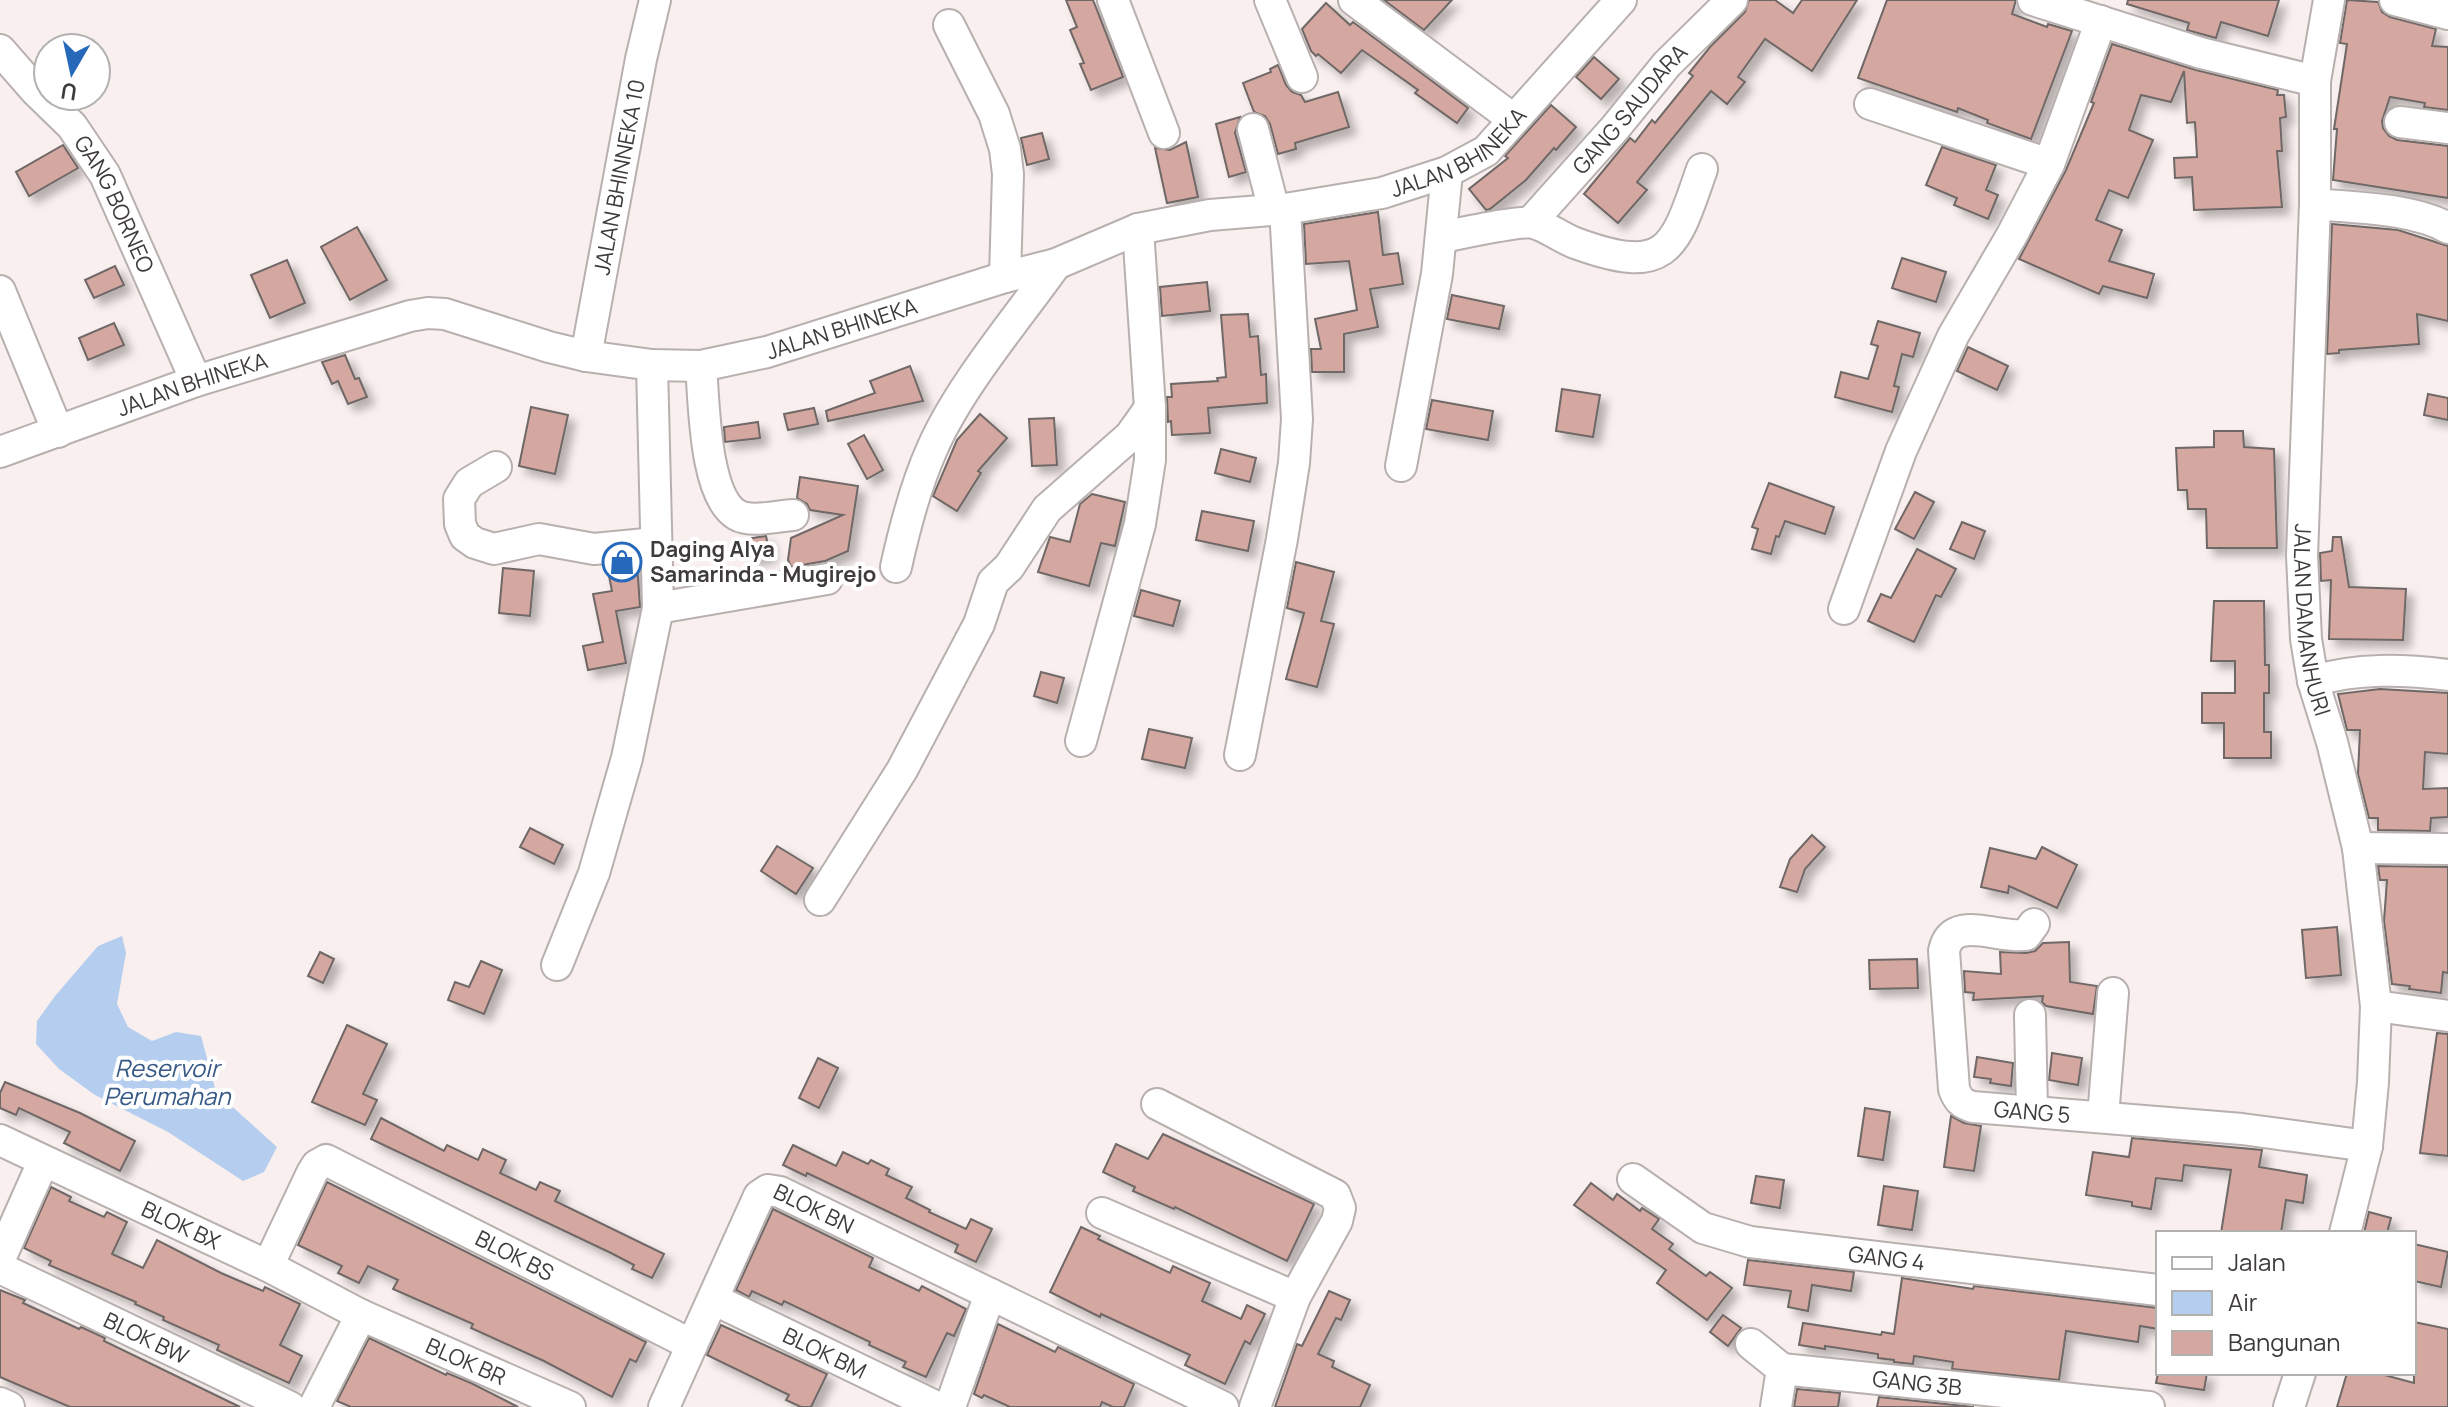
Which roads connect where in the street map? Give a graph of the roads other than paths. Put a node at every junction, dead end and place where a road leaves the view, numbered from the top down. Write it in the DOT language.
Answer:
graph roads {
  1 [pos="655,0"];
  2 [pos="1113,0"];
  3 [pos="1270,0"];
  4 [pos="1354,0"];
  5 [pos="1732,0"];
  6 [pos="2033,0"];
  7 [pos="2329,0"];
  8 [pos="2395,0"];
  9 [pos="1608,4"];
  10 [pos="2448,14"];
  11 [pos="2101,21"];
  12 [pos="949,25"];
  13 [pos="0,50"];
  14 [pos="1302,77"];
  15 [pos="2315,81"];
  16 [pos="1870,104"];
  17 [pos="1513,119"];
  18 [pos="2400,122"];
  19 [pos="2448,128"];
  20 [pos="1253,129"];
  21 [pos="1164,133"];
  22 [pos="2049,164"];
  23 [pos="1702,169"];
  24 [pos="1447,172"];
  25 [pos="2315,204"];
  26 [pos="1279,210"];
  27 [pos="1531,222"];
  28 [pos="2448,228"];
  29 [pos="1138,229"];
  30 [pos="1441,237"];
  31 [pos="1056,264"];
  32 [pos="1005,277"];
  33 [pos="0,291"];
  34 [pos="586,356"];
  35 [pos="652,365"];
  36 [pos="701,366"];
  37 [pos="196,381"];
  38 [pos="1150,408"];
  39 [pos="58,432"];
  40 [pos="0,452"];
  41 [pos="1401,466"];
  42 [pos="496,467"];
  43 [pos="793,515"];
  44 [pos="656,543"];
  45 [pos="896,567"];
  46 [pos="827,579"];
  47 [pos="658,608"];
  48 [pos="1844,609"];
  49 [pos="2447,671"];
  50 [pos="2313,681"];
  51 [pos="1081,741"];
  52 [pos="1240,755"];
  53 [pos="2358,848"];
  54 [pos="2448,849"];
  55 [pos="820,900"];
  56 [pos="2034,924"];
  57 [pos="557,965"];
  58 [pos="2113,993"];
  59 [pos="2376,1006"];
  60 [pos="2030,1015"];
  61 [pos="2448,1016"];
  62 [pos="1157,1104"];
  63 [pos="2032,1111"];
  64 [pos="2103,1117"];
  65 [pos="0,1140"];
  66 [pos="2367,1146"];
  67 [pos="43,1162"];
  68 [pos="1633,1179"];
  69 [pos="1102,1213"];
  70 [pos="2346,1231"];
  71 [pos="0,1259"];
  72 [pos="268,1266"];
  73 [pos="0,1268"];
  74 [pos="2156,1290"];
  75 [pos="990,1294"];
  76 [pos="1295,1297"];
  77 [pos="713,1299"];
  78 [pos="361,1315"];
  79 [pos="1751,1344"];
  80 [pos="692,1345"];
  81 [pos="1782,1369"];
  82 [pos="2299,1375"];
  83 [pos="0,1403"];
  84 [pos="9,1407"];
  85 [pos="290,1407"];
  86 [pos="314,1407"];
  87 [pos="570,1407"];
  88 [pos="664,1407"];
  89 [pos="937,1407"];
  90 [pos="950,1407"];
  91 [pos="1223,1407"];
  92 [pos="1255,1407"];
  93 [pos="1776,1407"];
  94 [pos="2149,1407"];
  95 [pos="2289,1407"];
  1 -- 34 [label="street, JALAN BHINNEKA 10"];
  2 -- 21 [label="street"];
  3 -- 14 [label="street"];
  4 -- 17 [label="street"];
  5 -- 27 [label="street, GANG SAUDARA"];
  6 -- 11 [label="street"];
  7 -- 15 [label="street, JALAN DAMANHURI"];
  8 -- 10 [label="street"];
  9 -- 17 [label="street, JALAN BHINEKA"];
  11 -- 15 [label="street"];
  11 -- 22 [label="street"];
  12 -- 32 [label="street"];
  13 -- 37 [label="street, GANG BORNEO"];
  15 -- 25 [label="street, JALAN DAMANHURI"];
  16 -- 22 [label="street"];
  17 -- 24 [label="street, JALAN BHINEKA"];
  18 -- 19 [label="street"];
  20 -- 26 [label="street"];
  22 -- 48 [label="street"];
  23 -- 27 [label="street"];
  24 -- 26 [label="street, JALAN BHINEKA"];
  24 -- 30 [label="street"];
  25 -- 28 [label="street"];
  25 -- 50 [label="street, JALAN DAMANHURI"];
  26 -- 29 [label="street, JALAN BHINEKA"];
  26 -- 52 [label="street"];
  27 -- 30 [label="street"];
  29 -- 31 [label="street, JALAN BHINEKA"];
  29 -- 38 [label="street"];
  30 -- 41 [label="street"];
  31 -- 32 [label="street, JALAN BHINEKA"];
  31 -- 45 [label="street"];
  32 -- 36 [label="street, JALAN BHINEKA"];
  33 -- 39 [label="street"];
  34 -- 35 [label="street, JALAN BHINEKA"];
  34 -- 37 [label="street, JALAN BHINEKA"];
  35 -- 36 [label="street, JALAN BHINEKA"];
  35 -- 44 [label="street"];
  36 -- 43 [label="street"];
  37 -- 39 [label="street, JALAN BHINEKA"];
  38 -- 51 [label="street"];
  38 -- 55 [label="street"];
  39 -- 40 [label="street, JALAN BHINEKA"];
  42 -- 44 [label="street"];
  44 -- 47 [label="street"];
  46 -- 47 [label="street"];
  47 -- 57 [label="street"];
  49 -- 50 [label="street"];
  50 -- 53 [label="street, JALAN DAMANHURI"];
  53 -- 54 [label="street"];
  53 -- 59 [label="street, JALAN DAMANHURI"];
  56 -- 63 [label="street, GANG 5"];
  58 -- 64 [label="street"];
  59 -- 61 [label="street"];
  59 -- 66 [label="street, JALAN DAMANHURI"];
  60 -- 63 [label="street"];
  62 -- 76 [label="street"];
  63 -- 64 [label="street, GANG 5"];
  64 -- 66 [label="street, GANG 5"];
  65 -- 67 [label="street, BLOK BX"];
  66 -- 70 [label="street, JALAN DAMANHURI"];
  67 -- 71 [label="street"];
  67 -- 72 [label="street, BLOK BX"];
  68 -- 74 [label="street, GANG 4"];
  69 -- 76 [label="street"];
  72 -- 78 [label="street, BLOK BX"];
  72 -- 80 [label="street, BLOK BS"];
  73 -- 85 [label="street, BLOK BW"];
  75 -- 77 [label="street, BLOK BN"];
  75 -- 90 [label="street"];
  75 -- 91 [label="street"];
  76 -- 92 [label="street"];
  77 -- 80 [label="street, BLOK BN"];
  77 -- 89 [label="street, BLOK BM"];
  78 -- 86 [label="street"];
  78 -- 87 [label="street, BLOK BR"];
  79 -- 81 [label="street"];
  80 -- 88 [label="street, BLOK BN"];
  81 -- 93 [label="street"];
  81 -- 94 [label="street, GANG 3B"];
  82 -- 95 [label="street"];
  83 -- 84 [label="street"];
}
